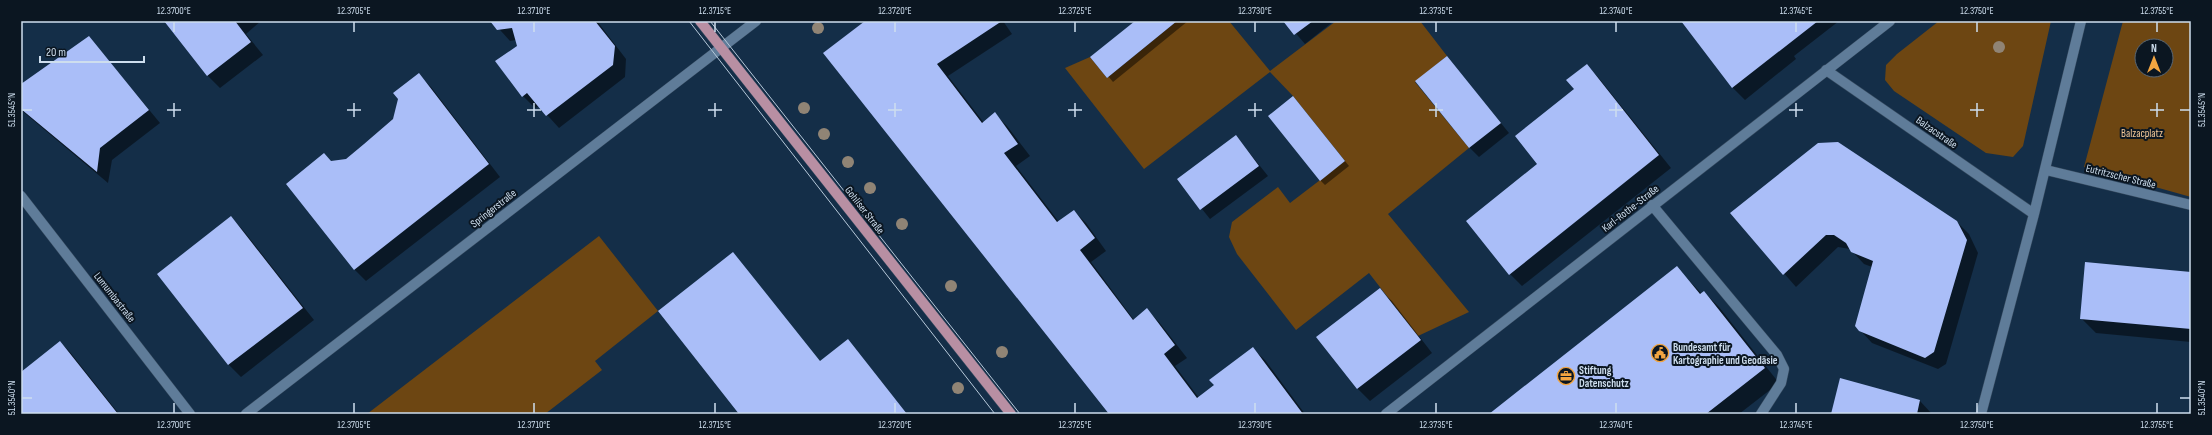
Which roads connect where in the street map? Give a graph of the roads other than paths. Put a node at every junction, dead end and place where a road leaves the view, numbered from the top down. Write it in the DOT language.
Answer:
graph roads {
  1 [pos="700,21"];
  2 [pos="756,21"];
  3 [pos="1890,21"];
  4 [pos="2081,21"];
  5 [pos="721,47"];
  6 [pos="1826,70"];
  7 [pos="2046,170"];
  8 [pos="21,196"];
  9 [pos="1652,205"];
  10 [pos="2191,205"];
  11 [pos="2034,214"];
  12 [pos="190,414"];
  13 [pos="246,414"];
  14 [pos="1011,414"];
  15 [pos="1387,414"];
  16 [pos="1761,414"];
  17 [pos="1981,414"];
  1 -- 5 [label="main road, Gohliser Straße"];
  2 -- 5 [label="street, Springerstraße"];
  3 -- 6 [label="street, Karl-Rothe-Straße"];
  4 -- 7 [label="street"];
  5 -- 13 [label="street, Springerstraße"];
  5 -- 14 [label="main road, Gohliser Straße"];
  6 -- 9 [label="street, Karl-Rothe-Straße"];
  6 -- 11 [label="street, Balzacstraße"];
  7 -- 10 [label="street, Eutritzscher Straße"];
  7 -- 11 [label="street"];
  8 -- 12 [label="street, Lumumbastraße"];
  9 -- 15 [label="street, Karl-Rothe-Straße"];
  9 -- 16 [label="street"];
  11 -- 17 [label="street"];
}
